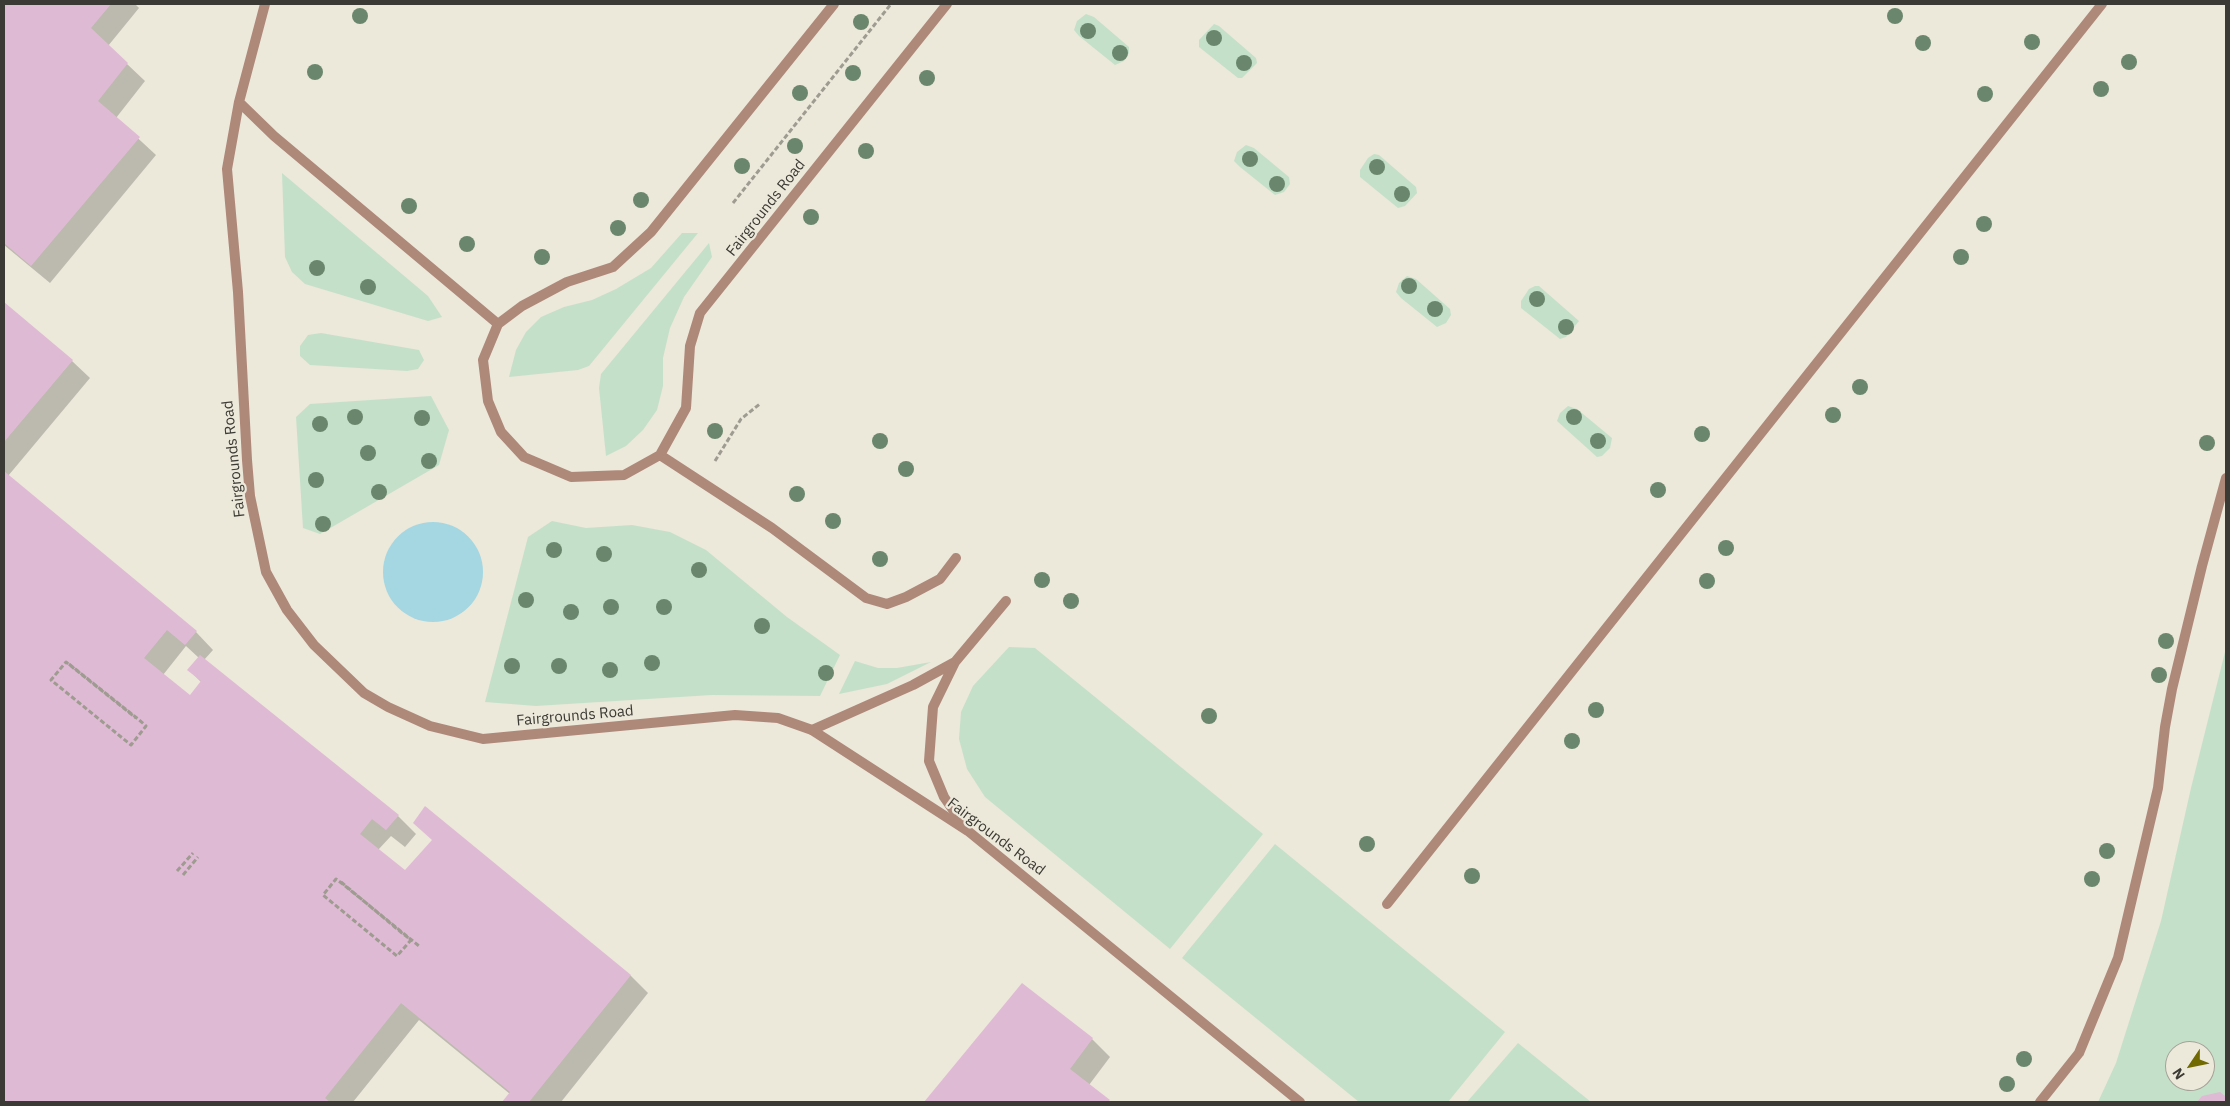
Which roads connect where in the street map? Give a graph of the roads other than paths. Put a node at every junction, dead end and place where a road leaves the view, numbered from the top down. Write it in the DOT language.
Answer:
graph roads {
  1 [pos="265,4"];
  2 [pos="834,4"];
  3 [pos="947,4"];
  4 [pos="2102,4"];
  5 [pos="239,102"];
  6 [pos="498,324"];
  7 [pos="660,455"];
  8 [pos="2226,478"];
  9 [pos="956,558"];
  10 [pos="1006,601"];
  11 [pos="955,662"];
  12 [pos="812,730"];
  13 [pos="968,831"];
  14 [pos="1387,904"];
  15 [pos="1300,1102"];
  16 [pos="2040,1102"];
  1 -- 5 [label="street, Fairgrounds Road"];
  2 -- 6 [label="street"];
  3 -- 7 [label="street, Fairgrounds Road"];
  4 -- 14 [label="street"];
  5 -- 6 [label="street"];
  5 -- 12 [label="street, Fairgrounds Road"];
  6 -- 7 [label="street"];
  7 -- 9 [label="street"];
  8 -- 16 [label="street"];
  10 -- 11 [label="street"];
  11 -- 12 [label="street"];
  11 -- 13 [label="street"];
  12 -- 13 [label="street, Fairgrounds Road"];
  13 -- 15 [label="street, Fairgrounds Road"];
}
